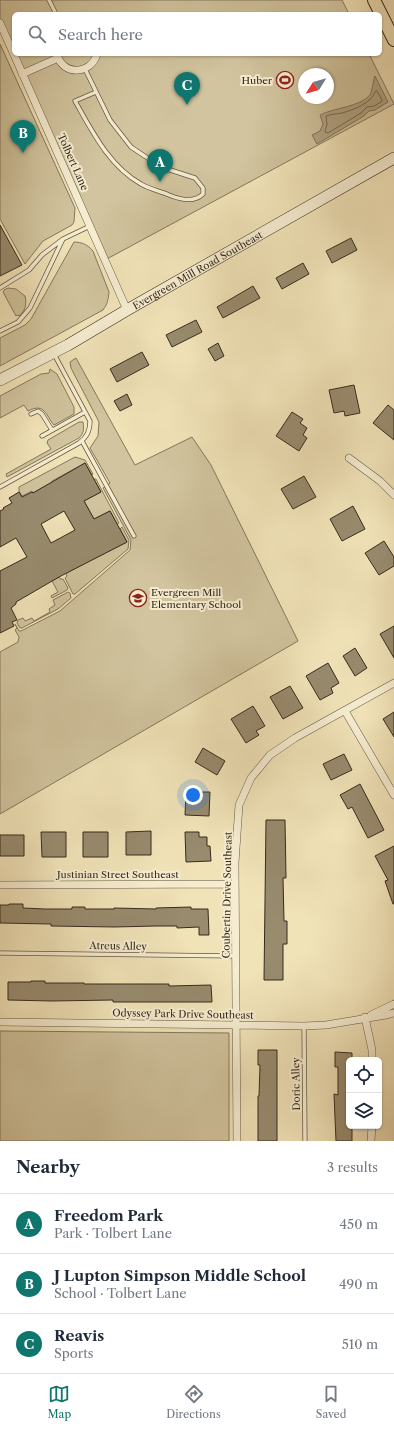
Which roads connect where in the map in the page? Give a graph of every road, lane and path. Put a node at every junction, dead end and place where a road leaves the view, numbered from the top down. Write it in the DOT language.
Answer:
graph roads {
  1 [pos="49,0"];
  2 [pos="374,0"];
  3 [pos="55,12"];
  4 [pos="380,12"];
  5 [pos="382,16"];
  6 [pos="0,23"];
  7 [pos="394,40"];
  8 [pos="12,51"];
  9 [pos="14,56"];
  10 [pos="58,56"];
  11 [pos="97,56"];
  12 [pos="85,69"];
  13 [pos="22,74"];
  14 [pos="96,92"];
  15 [pos="394,158"];
  16 [pos="90,226"];
  17 [pos="63,239"];
  18 [pos="0,288"];
  19 [pos="127,310"];
  20 [pos="0,331"];
  21 [pos="54,352"];
  22 [pos="0,380"];
  23 [pos="85,412"];
  24 [pos="31,414"];
  25 [pos="52,430"];
  26 [pos="42,436"];
  27 [pos="82,441"];
  28 [pos="349,458"];
  29 [pos="0,487"];
  30 [pos="394,495"];
  31 [pos="134,536"];
  32 [pos="394,682"];
  33 [pos="345,711"];
  34 [pos="394,795"];
  35 [pos="235,884"];
  36 [pos="0,885"];
  37 [pos="0,953"];
  38 [pos="236,956"];
  39 [pos="394,1004"];
  40 [pos="394,1013"];
  41 [pos="365,1018"];
  42 [pos="0,1022"];
  43 [pos="236,1025"];
  44 [pos="304,1026"];
  45 [pos="372,1057"];
  46 [pos="372,1129"];
  47 [pos="237,1141"];
  48 [pos="305,1141"];
  49 [pos="371,1141"];
  1 -- 3 [label="lane"];
  2 -- 4 [label="main road"];
  5 -- 7 [label="main road"];
  6 -- 8 [label="street, Tolbert Lane"];
  9 -- 13 [label="street, Tolbert Lane"];
  10 -- 12 [label="street"];
  10 -- 13 [label="street"];
  11 -- 12 [label="street"];
  12 -- 14 [label="lane"];
  13 -- 16 [label="street, Tolbert Lane"];
  14 -- 14 [label="lane"];
  15 -- 19 [label="main road, Evergreen Mill Road Southeast"];
  16 -- 17 [label="lane"];
  16 -- 19 [label="street, Tolbert Lane"];
  17 -- 18 [label="lane"];
  17 -- 20 [label="lane"];
  19 -- 21 [label="main road, Evergreen Mill Road Southeast"];
  21 -- 22 [label="main road, Evergreen Mill Road Southeast"];
  21 -- 23 [label="lane"];
  23 -- 25 [label="lane"];
  23 -- 27 [label="lane"];
  24 -- 25 [label="lane"];
  25 -- 26 [label="lane"];
  27 -- 29 [label="lane"];
  27 -- 31 [label="lane"];
  28 -- 30 [label="street"];
  32 -- 33 [label="street, Coubertin Drive Southeast"];
  33 -- 34 [label="street"];
  33 -- 35 [label="street, Coubertin Drive Southeast"];
  35 -- 36 [label="street, Justinian Street Southeast"];
  35 -- 38 [label="street, Coubertin Drive Southeast"];
  37 -- 38 [label="lane, Atreus Alley"];
  38 -- 43 [label="street, Coubertin Drive Southeast"];
  39 -- 41 [label="street, Odyssey Park Drive Southeast"];
  40 -- 41 [label="street, Odyssey Park Drive Southeast"];
  41 -- 44 [label="street, Odyssey Park Drive Southeast"];
  41 -- 45 [label="street"];
  42 -- 43 [label="street, Odyssey Park Drive Southeast"];
  43 -- 44 [label="street, Odyssey Park Drive Southeast"];
  43 -- 47 [label="street, Coubertin Drive Southeast"];
  44 -- 48 [label="lane, Doric Alley"];
  46 -- 49 [label="street"];
}
